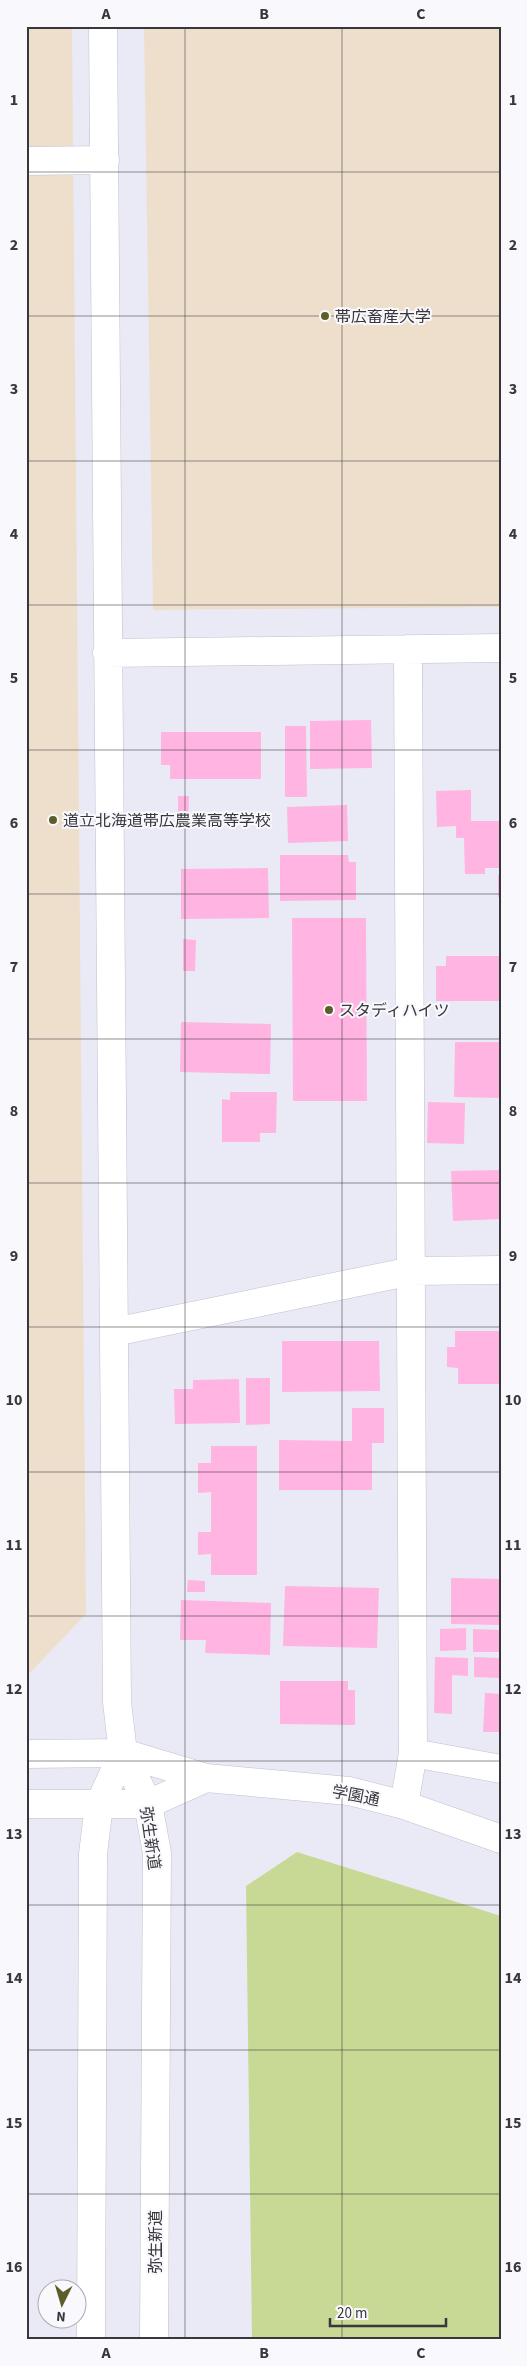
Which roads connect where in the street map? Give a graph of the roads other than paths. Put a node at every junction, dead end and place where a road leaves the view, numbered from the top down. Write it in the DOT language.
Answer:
graph roads {
  1 [pos="103,26"];
  2 [pos="106,160"];
  3 [pos="26,161"];
  4 [pos="501,648"];
  5 [pos="408,649"];
  6 [pos="107,653"];
  7 [pos="501,1270"];
  8 [pos="412,1272"];
  9 [pos="114,1332"];
  10 [pos="123,1753"];
  11 [pos="413,1753"];
  12 [pos="26,1754"];
  13 [pos="501,1769"];
  14 [pos="206,1778"];
  15 [pos="26,1804"];
  16 [pos="99,1804"];
  17 [pos="148,1804"];
  18 [pos="404,1805"];
  19 [pos="501,1839"];
  20 [pos="90,2340"];
  21 [pos="154,2340"];
  1 -- 2 [label="street"];
  2 -- 3 [label="street"];
  2 -- 6 [label="street"];
  4 -- 5 [label="street"];
  5 -- 6 [label="street"];
  5 -- 8 [label="street"];
  6 -- 9 [label="street"];
  7 -- 8 [label="street"];
  8 -- 9 [label="street"];
  8 -- 11 [label="street"];
  9 -- 10 [label="street"];
  10 -- 12 [label="street, 学園通"];
  10 -- 14 [label="street, 学園通"];
  10 -- 16 [label="street"];
  10 -- 17 [label="street, 弥生新道"];
  11 -- 13 [label="street"];
  11 -- 18 [label="street"];
  14 -- 17 [label="street, 学園通"];
  14 -- 18 [label="street, 学園通"];
  15 -- 16 [label="street, 学園通"];
  16 -- 17 [label="street, 学園通"];
  16 -- 20 [label="street"];
  17 -- 21 [label="street, 弥生新道"];
  18 -- 19 [label="street, 学園通"];
}
